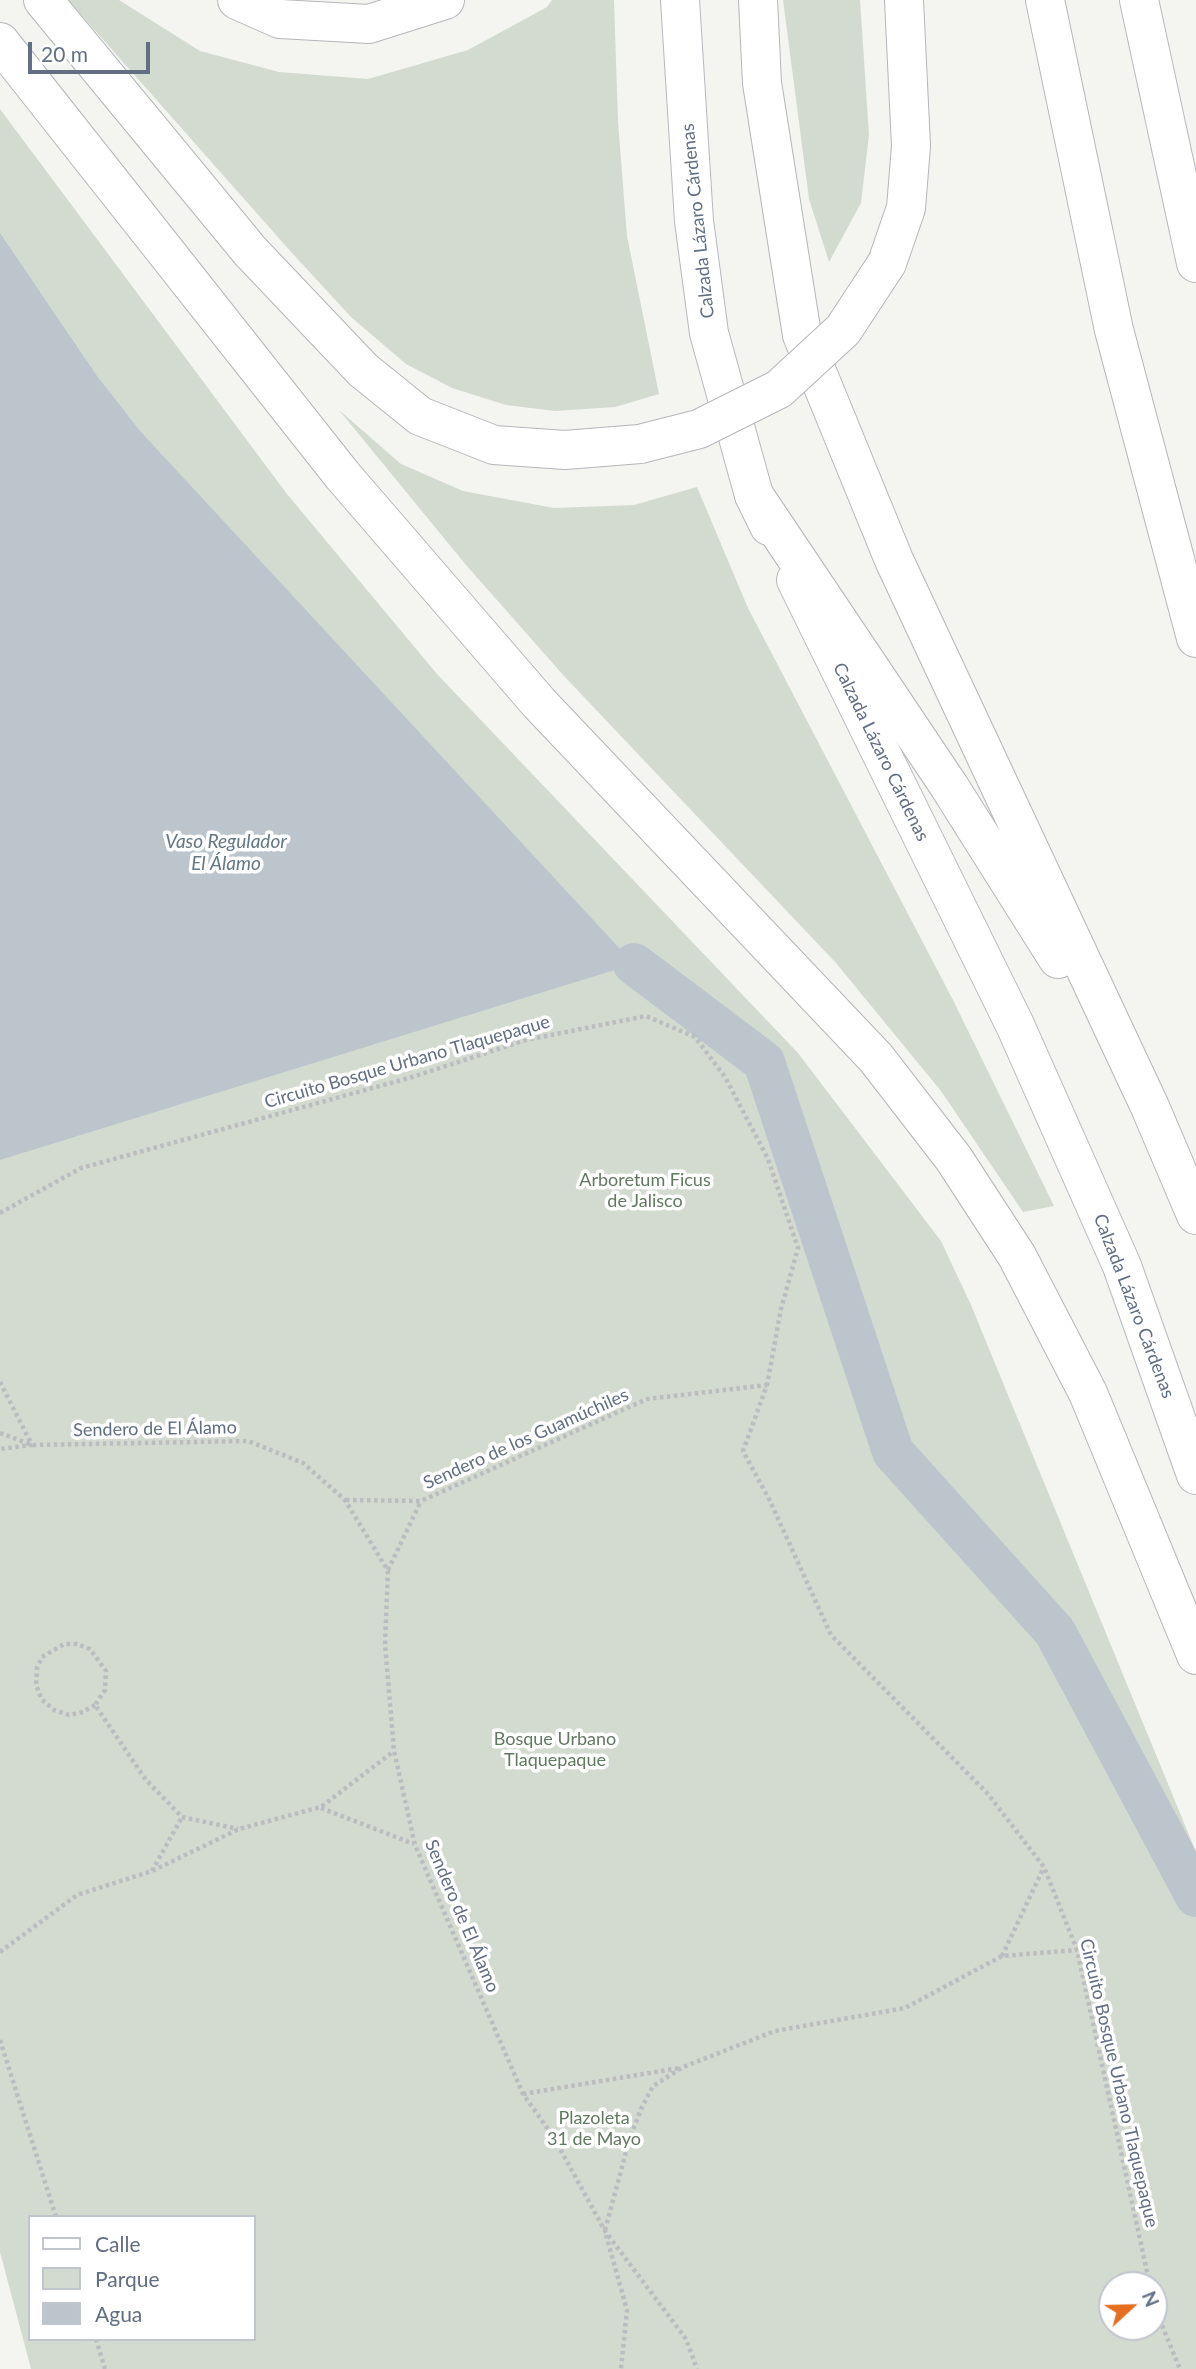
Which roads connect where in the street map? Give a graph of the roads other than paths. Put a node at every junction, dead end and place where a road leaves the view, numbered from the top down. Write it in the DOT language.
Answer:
graph roads {
  1 [pos="43,0"];
  2 [pos="237,0"];
  3 [pos="445,0"];
  4 [pos="680,0"];
  5 [pos="758,0"];
  6 [pos="904,0"];
  7 [pos="1045,0"];
  8 [pos="1139,0"];
  9 [pos="0,42"];
  10 [pos="1196,263"];
  11 [pos="754,495"];
  12 [pos="1196,638"];
  13 [pos="1150,1107"];
  14 [pos="1196,1215"];
  15 [pos="1196,1475"];
  16 [pos="1196,1655"];
  1 -- 6 [label="main road, bridge"];
  2 -- 3 [label="main road"];
  4 -- 11 [label="main road, Calzada Lázaro Cárdenas"];
  5 -- 13 [label="main road"];
  7 -- 12 [label="main road"];
  8 -- 10 [label="main road"];
  9 -- 16 [label="main road"];
  11 -- 13 [label="main road"];
  11 -- 15 [label="main road, Calzada Lázaro Cárdenas"];
  13 -- 14 [label="main road"];
}
